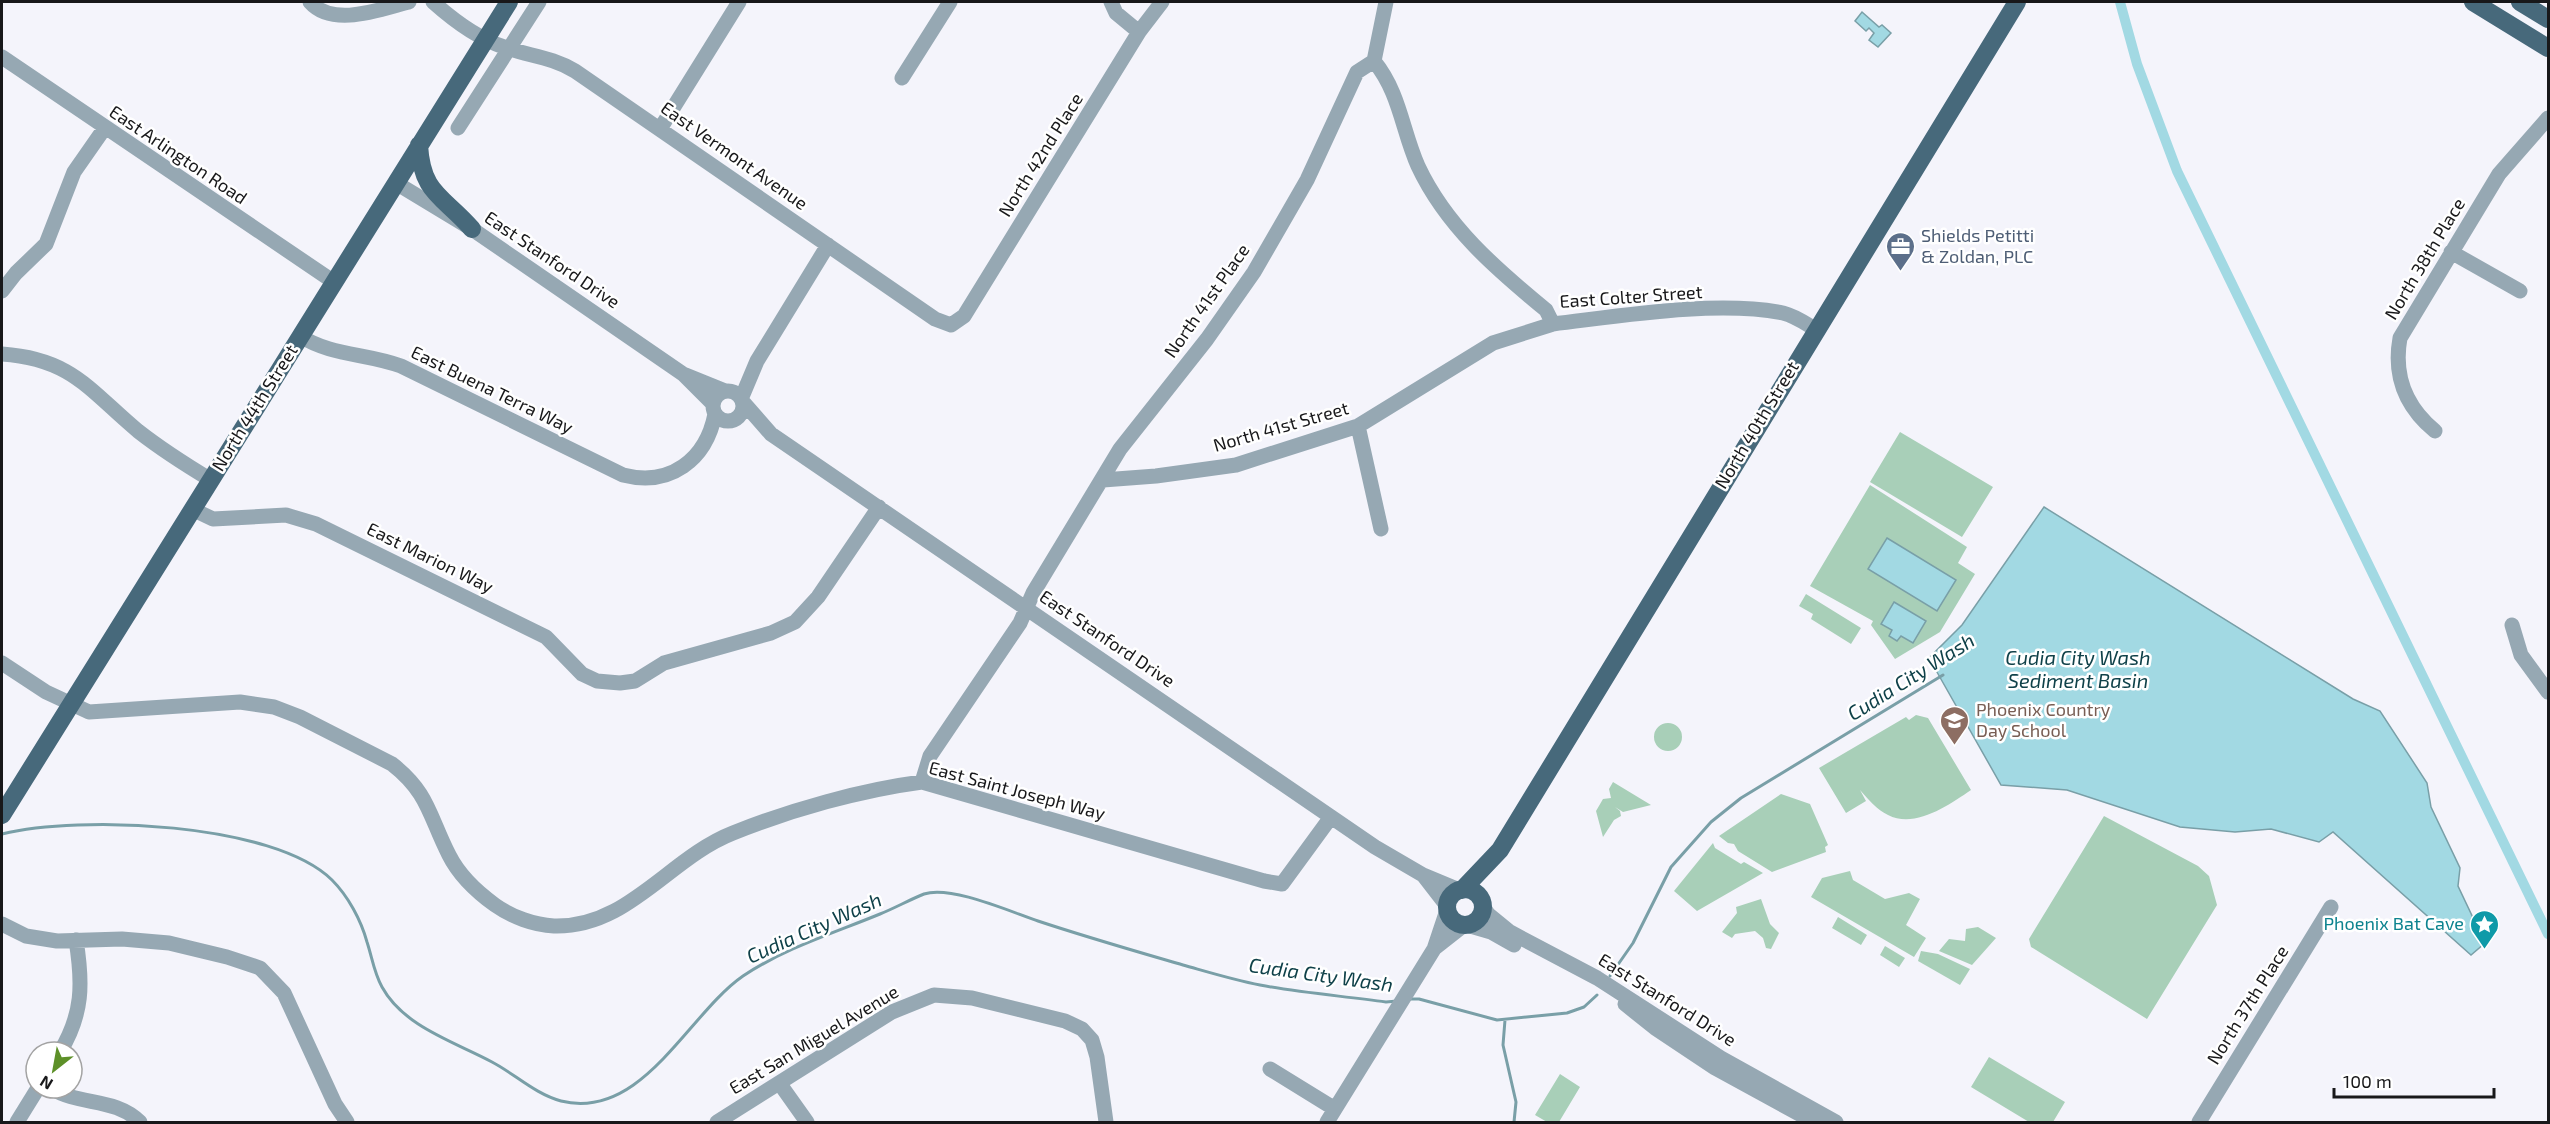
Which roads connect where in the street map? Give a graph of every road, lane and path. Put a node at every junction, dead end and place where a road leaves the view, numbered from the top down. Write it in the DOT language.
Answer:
graph roads {
  1 [pos="310,2"];
  2 [pos="409,2"];
  3 [pos="433,2"];
  4 [pos="509,2"];
  5 [pos="539,2"];
  6 [pos="739,2"];
  7 [pos="950,2"];
  8 [pos="1111,2"];
  9 [pos="1162,2"];
  10 [pos="1386,2"];
  11 [pos="2017,2"];
  12 [pos="2473,2"];
  13 [pos="2520,2"];
  14 [pos="2548,19"];
  15 [pos="1139,32"];
  16 [pos="486,38"];
  17 [pos="2548,48"];
  18 [pos="509,49"];
  19 [pos="2,57"];
  20 [pos="1374,61"];
  21 [pos="902,78"];
  22 [pos="2548,118"];
  23 [pos="458,128"];
  24 [pos="104,129"];
  25 [pos="660,129"];
  26 [pos="419,145"];
  27 [pos="396,183"];
  28 [pos="472,229"];
  29 [pos="828,246"];
  30 [pos="2451,252"];
  31 [pos="334,282"];
  32 [pos="2,291"];
  33 [pos="2520,291"];
  34 [pos="1553,324"];
  35 [pos="951,325"];
  36 [pos="1815,329"];
  37 [pos="300,336"];
  38 [pos="2,354"];
  39 [pos="757,361"];
  40 [pos="683,374"];
  41 [pos="726,391"];
  42 [pos="742,401"];
  43 [pos="723,414"];
  44 [pos="1358,426"];
  45 [pos="2435,431"];
  46 [pos="771,434"];
  47 [pos="211,480"];
  48 [pos="1103,480"];
  49 [pos="879,507"];
  50 [pos="192,509"];
  51 [pos="1381,529"];
  52 [pos="1026,607"];
  53 [pos="2512,625"];
  54 [pos="2,663"];
  55 [pos="2548,692"];
  56 [pos="70,705"];
  57 [pos="922,782"];
  58 [pos="4,811"];
  59 [pos="1331,817"];
  60 [pos="1500,850"];
  61 [pos="1423,875"];
  62 [pos="1461,890"];
  63 [pos="1481,902"];
  64 [pos="2331,907"];
  65 [pos="1447,908"];
  66 [pos="2,924"];
  67 [pos="1466,925"];
  68 [pos="76,940"];
  69 [pos="1434,950"];
  70 [pos="66,1040"];
  71 [pos="1270,1069"];
  72 [pos="780,1084"];
  73 [pos="84,1098"];
  74 [pos="31,1100"];
  75 [pos="1335,1109"];
  76 [pos="17,1122"];
  77 [pos="140,1122"];
  78 [pos="347,1122"];
  79 [pos="717,1122"];
  80 [pos="807,1122"];
  81 [pos="1106,1122"];
  82 [pos="1327,1122"];
  83 [pos="1815,1122"];
  84 [pos="1836,1122"];
  85 [pos="2199,1122"];
  1 -- 2 [label="street"];
  3 -- 16 [label="street, East Vermont Avenue"];
  4 -- 16 [label="main road, North 44th Street"];
  5 -- 18 [label="street"];
  6 -- 25 [label="street"];
  7 -- 21 [label="street"];
  8 -- 15 [label="street"];
  9 -- 15 [label="street, North 42nd Place"];
  10 -- 20 [label="street"];
  11 -- 36 [label="main road, North 40th Street"];
  12 -- 17 [label="main road"];
  13 -- 14 [label="main road"];
  15 -- 35 [label="street, North 42nd Place"];
  16 -- 18 [label="street, East Vermont Avenue"];
  16 -- 26 [label="main road, North 44th Street"];
  18 -- 23 [label="street"];
  18 -- 25 [label="street, East Vermont Avenue"];
  19 -- 24 [label="street, East Arlington Road"];
  20 -- 34 [label="street, East Colter Street"];
  20 -- 48 [label="street, North 41st Place"];
  22 -- 30 [label="street, North 38th Place"];
  24 -- 31 [label="street, East Arlington Road"];
  24 -- 32 [label="street"];
  25 -- 29 [label="street, East Vermont Avenue"];
  26 -- 27 [label="main road, North 44th Street"];
  26 -- 28 [label="main road"];
  27 -- 28 [label="street, East Stanford Drive"];
  27 -- 31 [label="main road, North 44th Street"];
  28 -- 40 [label="street, East Stanford Drive"];
  29 -- 35 [label="street, East Vermont Avenue"];
  29 -- 39 [label="street"];
  30 -- 33 [label="street"];
  30 -- 45 [label="street, North 38th Place"];
  31 -- 37 [label="main road, North 44th Street"];
  34 -- 36 [label="street, East Colter Street"];
  34 -- 44 [label="street, North 41st Street"];
  36 -- 60 [label="main road, North 40th Street"];
  37 -- 43 [label="street, East Buena Terra Way"];
  37 -- 47 [label="main road, North 44th Street"];
  38 -- 47 [label="street"];
  39 -- 41 [label="street"];
  39 -- 42 [label="street"];
  40 -- 41 [label="street, East Stanford Drive"];
  40 -- 43 [label="street, East Stanford Drive"];
  41 -- 42 [label="street, East Stanford Drive"];
  41 -- 43 [label="street"];
  42 -- 43 [label="street"];
  42 -- 46 [label="street, East Stanford Drive"];
  43 -- 46 [label="street, East Stanford Drive"];
  44 -- 48 [label="street, North 41st Street"];
  44 -- 51 [label="street"];
  46 -- 49 [label="street, East Stanford Drive"];
  47 -- 50 [label="main road, North 44th Street"];
  48 -- 52 [label="street, North 41st Place"];
  49 -- 50 [label="street, East Marion Way"];
  49 -- 52 [label="street, East Stanford Drive"];
  50 -- 56 [label="main road, North 44th Street"];
  52 -- 57 [label="street, North 41st Place"];
  52 -- 59 [label="street, East Stanford Drive"];
  53 -- 55 [label="street"];
  54 -- 56 [label="street, East Saint Joseph Way"];
  56 -- 57 [label="street, East Saint Joseph Way"];
  56 -- 58 [label="main road, North 44th Street"];
  57 -- 59 [label="street, East Saint Joseph Way"];
  59 -- 61 [label="street, East Stanford Drive"];
  60 -- 62 [label="main road, North 40th Street"];
  60 -- 63 [label="main road, North 40th Street"];
  61 -- 62 [label="street, East Stanford Drive"];
  61 -- 65 [label="street, East Stanford Drive"];
  62 -- 63 [label="main road"];
  62 -- 65 [label="main road"];
  63 -- 67 [label="main road"];
  63 -- 84 [label="street, East Stanford Drive"];
  64 -- 85 [label="street, North 37th Place"];
  65 -- 67 [label="main road"];
  65 -- 69 [label="street"];
  66 -- 68 [label="street"];
  67 -- 69 [label="street"];
  67 -- 83 [label="street, East Stanford Drive"];
  68 -- 70 [label="street"];
  68 -- 78 [label="street"];
  69 -- 75 [label="street"];
  71 -- 75 [label="street"];
  72 -- 79 [label="street, East San Miguel Avenue"];
  72 -- 80 [label="street"];
  72 -- 81 [label="street, East San Miguel Avenue"];
  73 -- 77 [label="street"];
  74 -- 76 [label="street"];
  75 -- 82 [label="street"];
}
